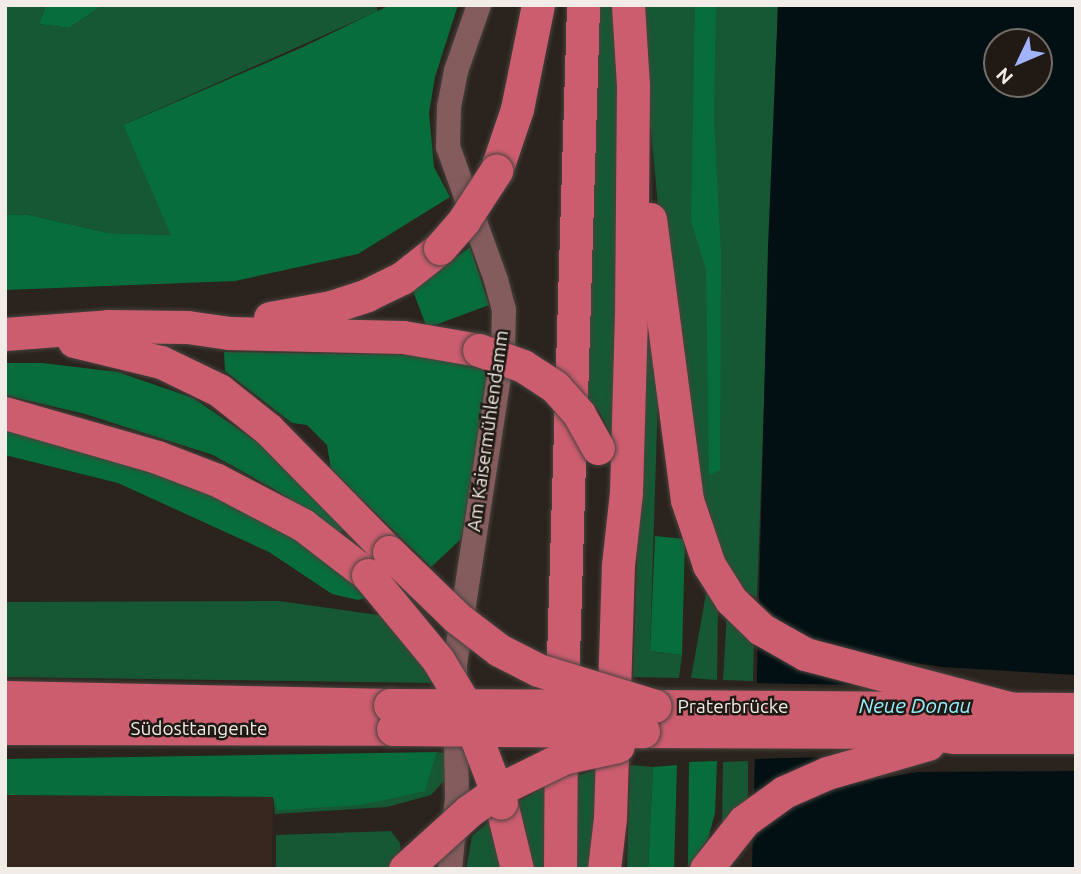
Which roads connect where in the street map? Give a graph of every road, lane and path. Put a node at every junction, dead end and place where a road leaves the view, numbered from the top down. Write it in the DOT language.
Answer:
graph roads {
  1 [pos="480,5"];
  2 [pos="538,5"];
  3 [pos="583,5"];
  4 [pos="628,5"];
  5 [pos="633,85"];
  6 [pos="187,327"];
  7 [pos="17,334"];
  8 [pos="5,413"];
  9 [pos="379,564"];
  10 [pos="618,565"];
  11 [pos="5,697"];
  12 [pos="1013,709"];
  13 [pos="1076,709"];
  14 [pos="392,717"];
  15 [pos="662,719"];
  16 [pos="5,728"];
  17 [pos="954,737"];
  18 [pos="1076,737"];
  19 [pos="610,818"];
  20 [pos="405,869"];
  21 [pos="450,869"];
  22 [pos="517,869"];
  23 [pos="560,869"];
  24 [pos="604,869"];
  25 [pos="614,869"];
  26 [pos="705,869"];
  1 -- 21 [label="street, Am Kaisermühlendamm"];
  2 -- 6 [label="highway, bridge"];
  3 -- 23 [label="highway"];
  4 -- 5 [label="highway"];
  5 -- 10 [label="highway"];
  5 -- 12 [label="highway"];
  6 -- 7 [label="highway"];
  6 -- 10 [label="highway, bridge"];
  7 -- 9 [label="highway"];
  8 -- 9 [label="highway"];
  9 -- 15 [label="highway, bridge"];
  9 -- 22 [label="highway, bridge"];
  10 -- 19 [label="highway"];
  11 -- 14 [label="highway, Südosttangente"];
  12 -- 13 [label="highway, Praterbrücke"];
  12 -- 15 [label="highway, Praterbrücke"];
  14 -- 15 [label="highway, Praterbrücke, bridge"];
  14 -- 16 [label="highway, Südosttangente"];
  15 -- 17 [label="highway, Praterbrücke"];
  15 -- 20 [label="highway, bridge"];
  17 -- 18 [label="highway, Praterbrücke"];
  17 -- 26 [label="highway"];
  19 -- 24 [label="highway"];
  19 -- 25 [label="highway"];
}
